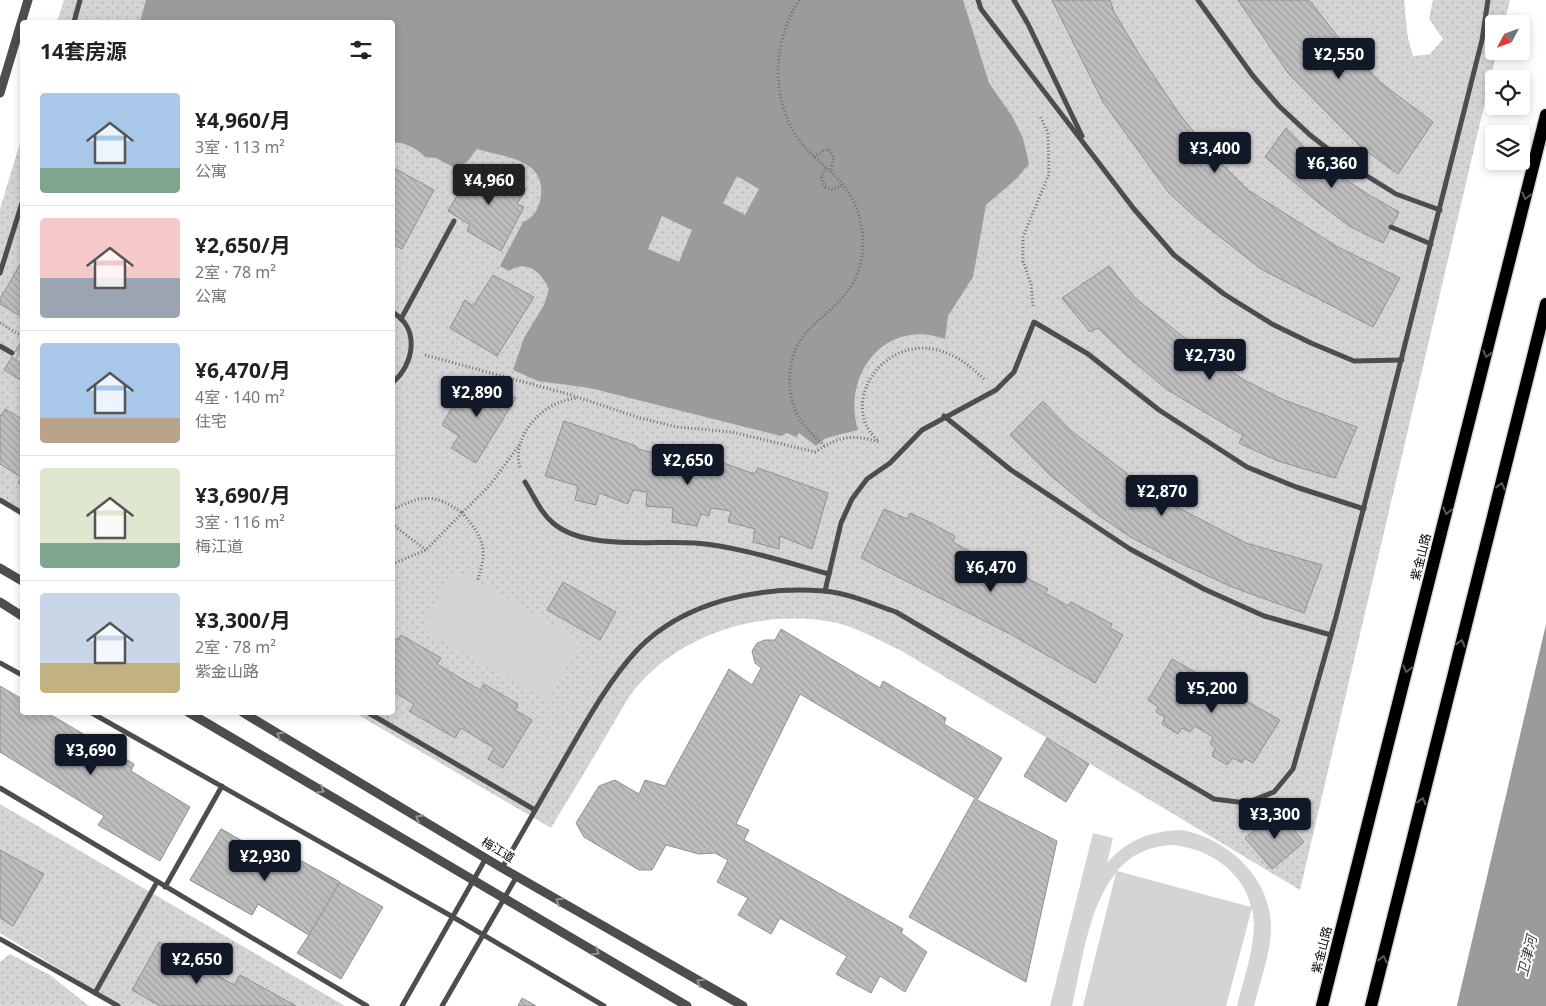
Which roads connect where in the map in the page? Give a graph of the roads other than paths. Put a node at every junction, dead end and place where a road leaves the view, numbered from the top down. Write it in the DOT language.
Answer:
graph roads {
  1 [pos="28,0"];
  2 [pos="80,0"];
  3 [pos="978,0"];
  4 [pos="1014,0"];
  5 [pos="1198,0"];
  6 [pos="1488,0"];
  7 [pos="22,20"];
  8 [pos="75,20"];
  9 [pos="20,27"];
  10 [pos="0,93"];
  11 [pos="1546,115"];
  12 [pos="1087,146"];
  13 [pos="20,209"];
  14 [pos="1440,210"];
  15 [pos="454,221"];
  16 [pos="1391,227"];
  17 [pos="1431,244"];
  18 [pos="0,272"];
  19 [pos="1546,304"];
  20 [pos="395,314"];
  21 [pos="401,319"];
  22 [pos="0,346"];
  23 [pos="12,353"];
  24 [pos="1402,360"];
  25 [pos="395,380"];
  26 [pos="944,416"];
  27 [pos="525,482"];
  28 [pos="0,500"];
  29 [pos="1364,509"];
  30 [pos="20,512"];
  31 [pos="0,568"];
  32 [pos="829,574"];
  33 [pos="20,580"];
  34 [pos="825,591"];
  35 [pos="0,602"];
  36 [pos="20,615"];
  37 [pos="1331,635"];
  38 [pos="0,663"];
  39 [pos="20,674"];
  40 [pos="95,715"];
  41 [pos="193,715"];
  42 [pos="247,715"];
  43 [pos="372,715"];
  44 [pos="222,786"];
  45 [pos="0,788"];
  46 [pos="535,810"];
  47 [pos="486,858"];
  48 [pos="502,868"];
  49 [pos="517,876"];
  50 [pos="473,879"];
  51 [pos="157,882"];
  52 [pos="165,887"];
  53 [pos="505,898"];
  54 [pos="452,917"];
  55 [pos="484,935"];
  56 [pos="0,939"];
  57 [pos="95,993"];
  58 [pos="118,1006"];
  59 [pos="367,1006"];
  60 [pos="402,1006"];
  61 [pos="442,1006"];
  62 [pos="604,1006"];
  63 [pos="687,1006"];
  64 [pos="742,1006"];
  65 [pos="1322,1006"];
  66 [pos="1371,1006"];
  1 -- 7 [label="street"];
  2 -- 8 [label="street"];
  3 -- 12 [label="street"];
  4 -- 12 [label="street"];
  5 -- 14 [label="street"];
  6 -- 14 [label="street"];
  9 -- 10 [label="street"];
  11 -- 65 [label="main road, 紫金山路, one-way"];
  12 -- 24 [label="street"];
  13 -- 18 [label="street"];
  14 -- 17 [label="street"];
  15 -- 21 [label="street"];
  16 -- 17 [label="street"];
  17 -- 24 [label="street"];
  66 -- 19 [label="main road, one-way"];
  20 -- 21 [label="street"];
  21 -- 25 [label="street"];
  22 -- 23 [label="street"];
  24 -- 29 [label="street"];
  26 -- 29 [label="street"];
  26 -- 32 [label="street"];
  26 -- 37 [label="street"];
  27 -- 32 [label="street"];
  28 -- 30 [label="street"];
  29 -- 37 [label="street"];
  31 -- 33 [label="street"];
  32 -- 34 [label="street"];
  34 -- 37 [label="street"];
  34 -- 46 [label="street"];
  35 -- 36 [label="street"];
  38 -- 39 [label="street"];
  40 -- 44 [label="street"];
  41 -- 50 [label="street, one-way"];
  47 -- 42 [label="street, 梅江道, one-way"];
  43 -- 46 [label="street"];
  44 -- 52 [label="street"];
  44 -- 54 [label="street"];
  45 -- 51 [label="street"];
  46 -- 48 [label="street"];
  47 -- 48 [label="street, 梅江道"];
  47 -- 50 [label="street"];
  48 -- 49 [label="street, 梅江道"];
  49 -- 53 [label="street"];
  64 -- 49 [label="street, 梅江道, one-way"];
  50 -- 53 [label="street"];
  50 -- 54 [label="street"];
  51 -- 52 [label="street"];
  51 -- 57 [label="street"];
  52 -- 59 [label="street"];
  53 -- 55 [label="street"];
  53 -- 63 [label="street, one-way"];
  54 -- 55 [label="street"];
  54 -- 60 [label="street"];
  55 -- 61 [label="street"];
  55 -- 62 [label="street"];
  56 -- 57 [label="street"];
  57 -- 58 [label="street"];
}
